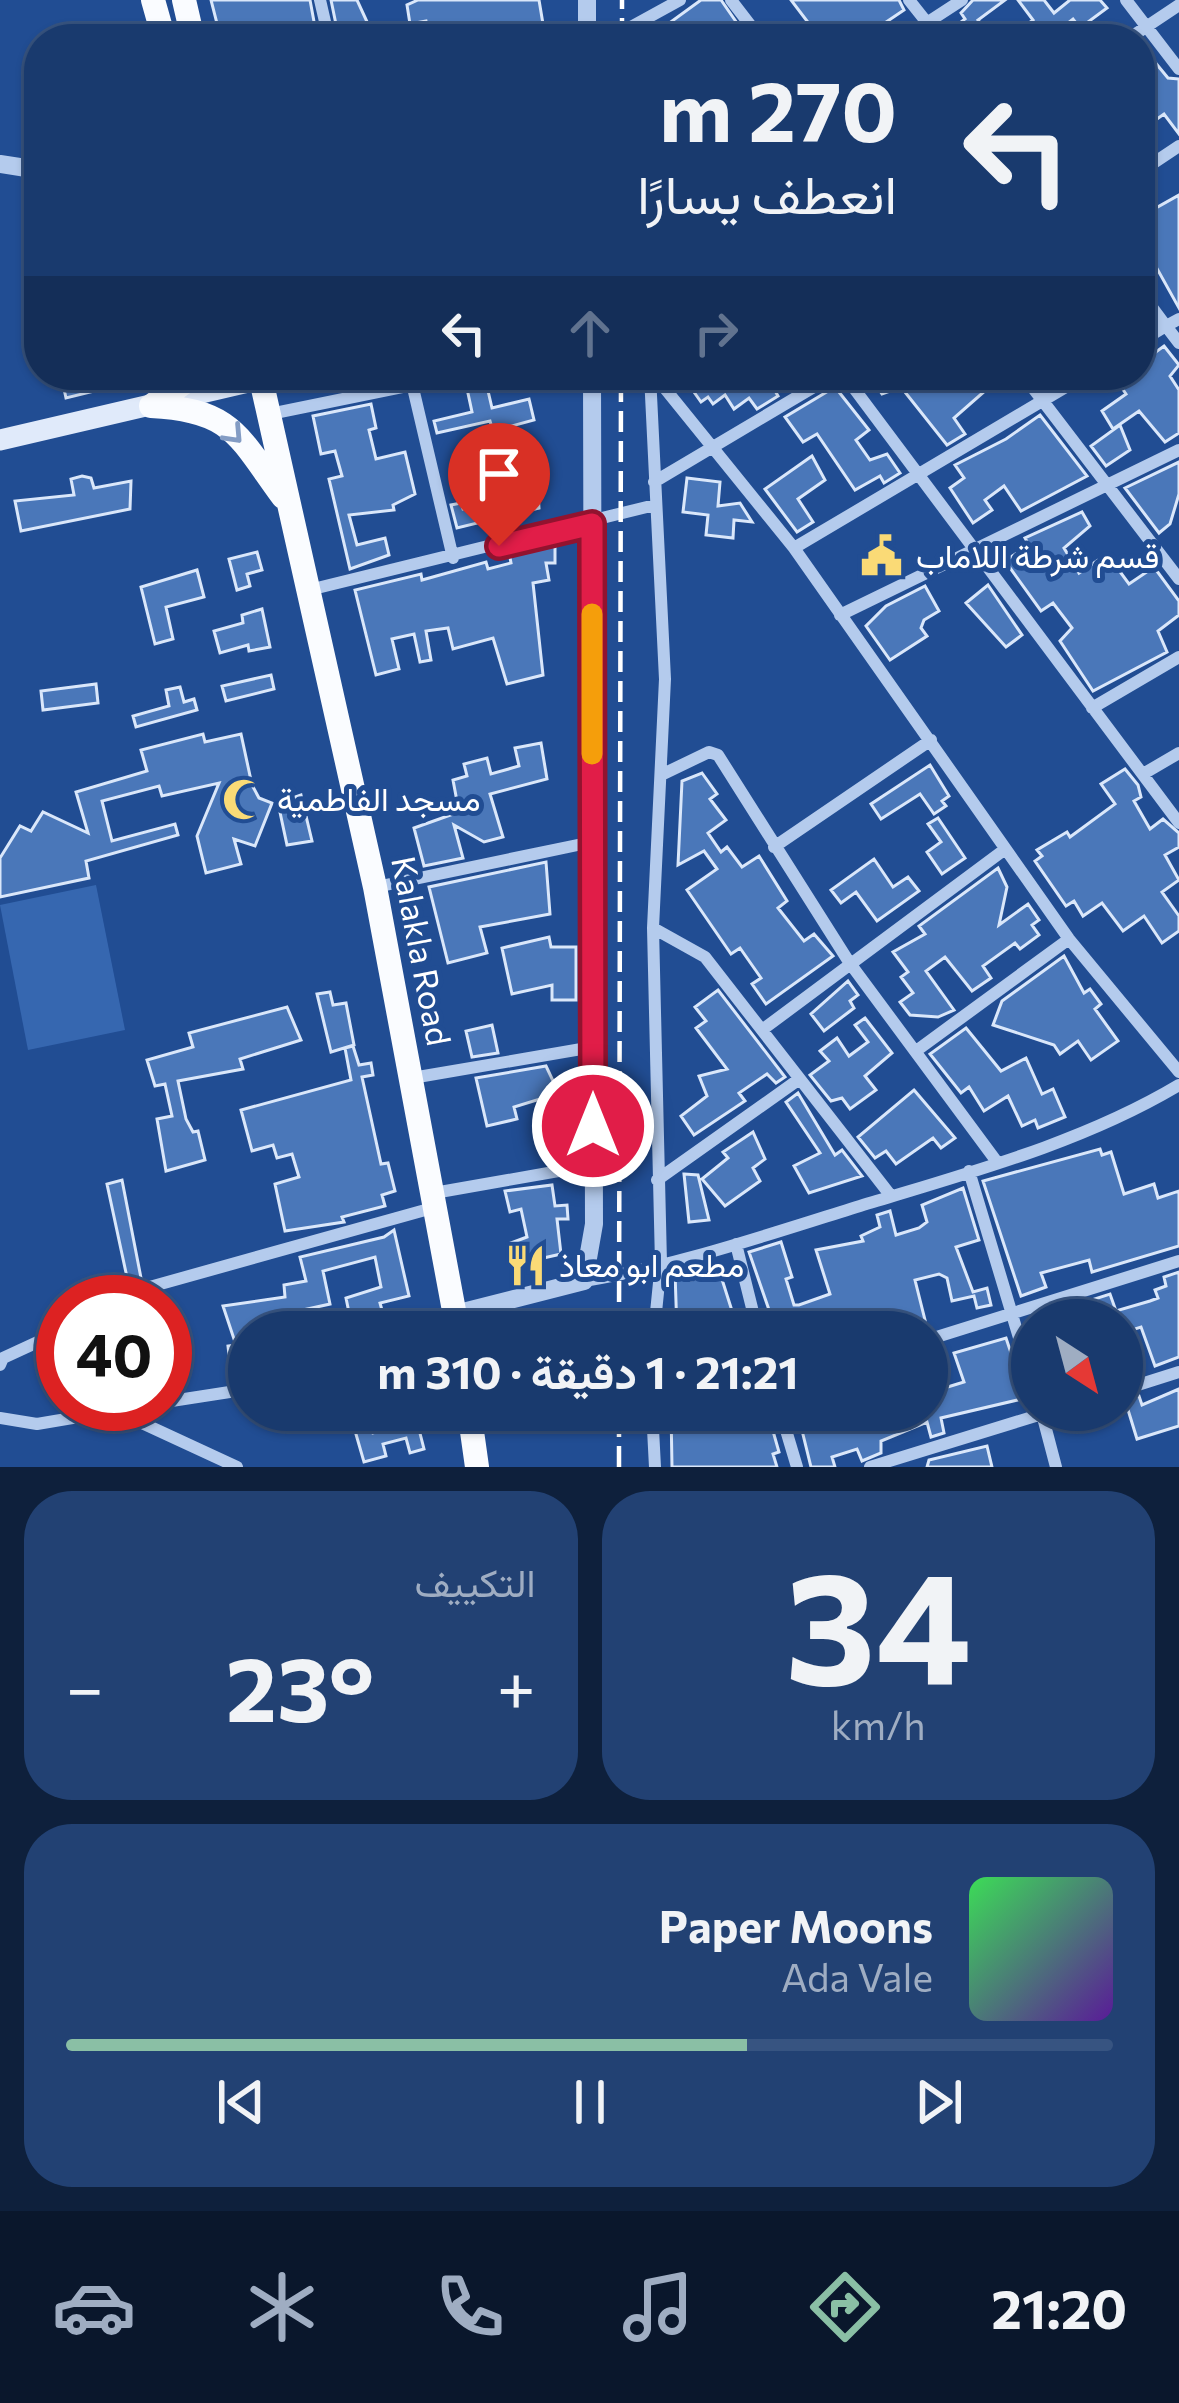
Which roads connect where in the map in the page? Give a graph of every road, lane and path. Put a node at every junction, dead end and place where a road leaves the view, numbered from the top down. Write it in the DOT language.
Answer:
graph roads {
  1 [pos="680,0"];
  2 [pos="731,0"];
  3 [pos="909,0"];
  4 [pos="962,0"];
  5 [pos="1126,0"];
  6 [pos="1179,5"];
  7 [pos="636,24"];
  8 [pos="749,24"];
  9 [pos="928,24"];
  10 [pos="1145,24"];
  11 [pos="1151,24"];
  12 [pos="1155,38"];
  13 [pos="1179,69"];
  14 [pos="1155,312"];
  15 [pos="1179,319"];
  16 [pos="1166,326"];
  17 [pos="1155,333"];
  18 [pos="1179,343"];
  19 [pos="174,390"];
  20 [pos="211,390"];
  21 [pos="263,390"];
  22 [pos="374,390"];
  23 [pos="414,390"];
  24 [pos="592,390"];
  25 [pos="652,390"];
  26 [pos="665,390"];
  27 [pos="808,390"];
  28 [pos="855,390"];
  29 [pos="1035,390"];
  30 [pos="1062,390"];
  31 [pos="1044,401"];
  32 [pos="151,406"];
  33 [pos="270,415"];
  34 [pos="0,440"];
  35 [pos="714,445"];
  36 [pos="1179,450"];
  37 [pos="916,472"];
  38 [pos="654,482"];
  39 [pos="1108,486"];
  40 [pos="656,506"];
  41 [pos="292,507"];
  42 [pos="592,524"];
  43 [pos="794,548"];
  44 [pos="975,553"];
  45 [pos="453,558"];
  46 [pos="1179,579"];
  47 [pos="308,590"];
  48 [pos="840,615"];
  49 [pos="1179,657"];
  50 [pos="1092,708"];
  51 [pos="931,740"];
  52 [pos="1179,753"];
  53 [pos="1143,774"];
  54 [pos="661,775"];
  55 [pos="1179,823"];
  56 [pos="592,842"];
  57 [pos="774,848"];
  58 [pos="1004,850"];
  59 [pos="375,887"];
  60 [pos="653,928"];
  61 [pos="1069,939"];
  62 [pos="849,962"];
  63 [pos="762,1030"];
  64 [pos="593,1047"];
  65 [pos="916,1051"];
  66 [pos="1179,1072"];
  67 [pos="412,1078"];
  68 [pos="798,1080"];
  69 [pos="1179,1084"];
  70 [pos="998,1162"];
  71 [pos="593,1166"];
  72 [pos="970,1171"];
  73 [pos="657,1180"];
  74 [pos="890,1196"];
  75 [pos="435,1200"];
  76 [pos="736,1244"];
  77 [pos="1179,1261"];
  78 [pos="662,1263"];
  79 [pos="186,1275"];
  80 [pos="584,1281"];
  81 [pos="1057,1299"];
  82 [pos="1011,1310"];
  83 [pos="455,1311"];
  84 [pos="493,1311"];
  85 [pos="656,1311"];
  86 [pos="753,1311"];
  87 [pos="1011,1313"];
  88 [pos="948,1333"];
  89 [pos="36,1343"];
  90 [pos="1,1359"];
  91 [pos="1179,1372"];
  92 [pos="1143,1383"];
  93 [pos="228,1392"];
  94 [pos="192,1398"];
  95 [pos="0,1418"];
  96 [pos="1011,1422"];
  97 [pos="36,1424"];
  98 [pos="159,1431"];
  99 [pos="472,1431"];
  100 [pos="653,1431"];
  101 [pos="786,1431"];
  102 [pos="1050,1431"];
  103 [pos="237,1467"];
  104 [pos="477,1467"];
  105 [pos="655,1467"];
  106 [pos="797,1467"];
  107 [pos="870,1467"];
  108 [pos="1056,1467"];
  1 -- 7 [label="street"];
  2 -- 8 [label="street"];
  3 -- 9 [label="street"];
  4 -- 9 [label="street"];
  5 -- 10 [label="street"];
  6 -- 11 [label="street"];
  12 -- 13 [label="street"];
  14 -- 16 [label="street"];
  15 -- 16 [label="street"];
  16 -- 17 [label="street"];
  16 -- 18 [label="street"];
  19 -- 32 [label="main road"];
  20 -- 32 [label="main road"];
  21 -- 33 [label="main road, Kalakla Road"];
  22 -- 33 [label="street"];
  23 -- 45 [label="street"];
  24 -- 42 [label="street"];
  25 -- 38 [label="street"];
  26 -- 35 [label="street"];
  27 -- 35 [label="street"];
  28 -- 37 [label="street"];
  29 -- 31 [label="street"];
  30 -- 31 [label="street"];
  31 -- 37 [label="street"];
  31 -- 39 [label="street"];
  32 -- 34 [label="main road"];
  32 -- 41 [label="main road, one-way"];
  33 -- 41 [label="main road, Kalakla Road"];
  35 -- 38 [label="street"];
  35 -- 43 [label="street"];
  36 -- 39 [label="street"];
  37 -- 43 [label="street"];
  37 -- 44 [label="street"];
  38 -- 40 [label="street"];
  39 -- 44 [label="street"];
  39 -- 46 [label="street"];
  40 -- 42 [label="street"];
  40 -- 54 [label="street"];
  41 -- 47 [label="main road, Kalakla Road"];
  42 -- 45 [label="street"];
  42 -- 56 [label="street"];
  43 -- 48 [label="street"];
  44 -- 48 [label="street"];
  44 -- 50 [label="street"];
  45 -- 47 [label="street"];
  47 -- 59 [label="main road, Kalakla Road"];
  48 -- 51 [label="street"];
  49 -- 50 [label="street"];
  50 -- 53 [label="street"];
  51 -- 57 [label="street"];
  51 -- 58 [label="street"];
  52 -- 53 [label="street"];
  53 -- 55 [label="street"];
  54 -- 57 [label="street"];
  54 -- 60 [label="street"];
  56 -- 59 [label="street"];
  56 -- 64 [label="street"];
  57 -- 62 [label="street"];
  58 -- 61 [label="street"];
  58 -- 62 [label="street"];
  59 -- 67 [label="main road, Kalakla Road"];
  60 -- 63 [label="street"];
  60 -- 73 [label="street"];
  61 -- 65 [label="street"];
  61 -- 66 [label="street"];
  62 -- 63 [label="street"];
  62 -- 65 [label="street"];
  63 -- 68 [label="street"];
  64 -- 67 [label="street"];
  64 -- 71 [label="street"];
  65 -- 70 [label="street"];
  67 -- 75 [label="main road, Kalakla Road"];
  68 -- 73 [label="street"];
  68 -- 74 [label="street"];
  69 -- 70 [label="street"];
  70 -- 72 [label="street"];
  71 -- 75 [label="street"];
  71 -- 80 [label="street"];
  72 -- 74 [label="street"];
  72 -- 82 [label="street"];
  73 -- 78 [label="street"];
  74 -- 76 [label="street"];
  75 -- 79 [label="street"];
  75 -- 83 [label="main road, Kalakla Road"];
  76 -- 78 [label="street"];
  76 -- 86 [label="street"];
  77 -- 81 [label="street"];
  78 -- 80 [label="street"];
  78 -- 85 [label="street"];
  80 -- 84 [label="street"];
  87 -- 88 [label="street"];
  89 -- 90 [label="street"];
  91 -- 92 [label="street"];
  93 -- 94 [label="street"];
  95 -- 97 [label="street"];
  96 -- 107 [label="street"];
  98 -- 103 [label="street"];
  99 -- 104 [label="main road"];
  100 -- 105 [label="street"];
  101 -- 106 [label="street"];
  102 -- 108 [label="street"];
}
